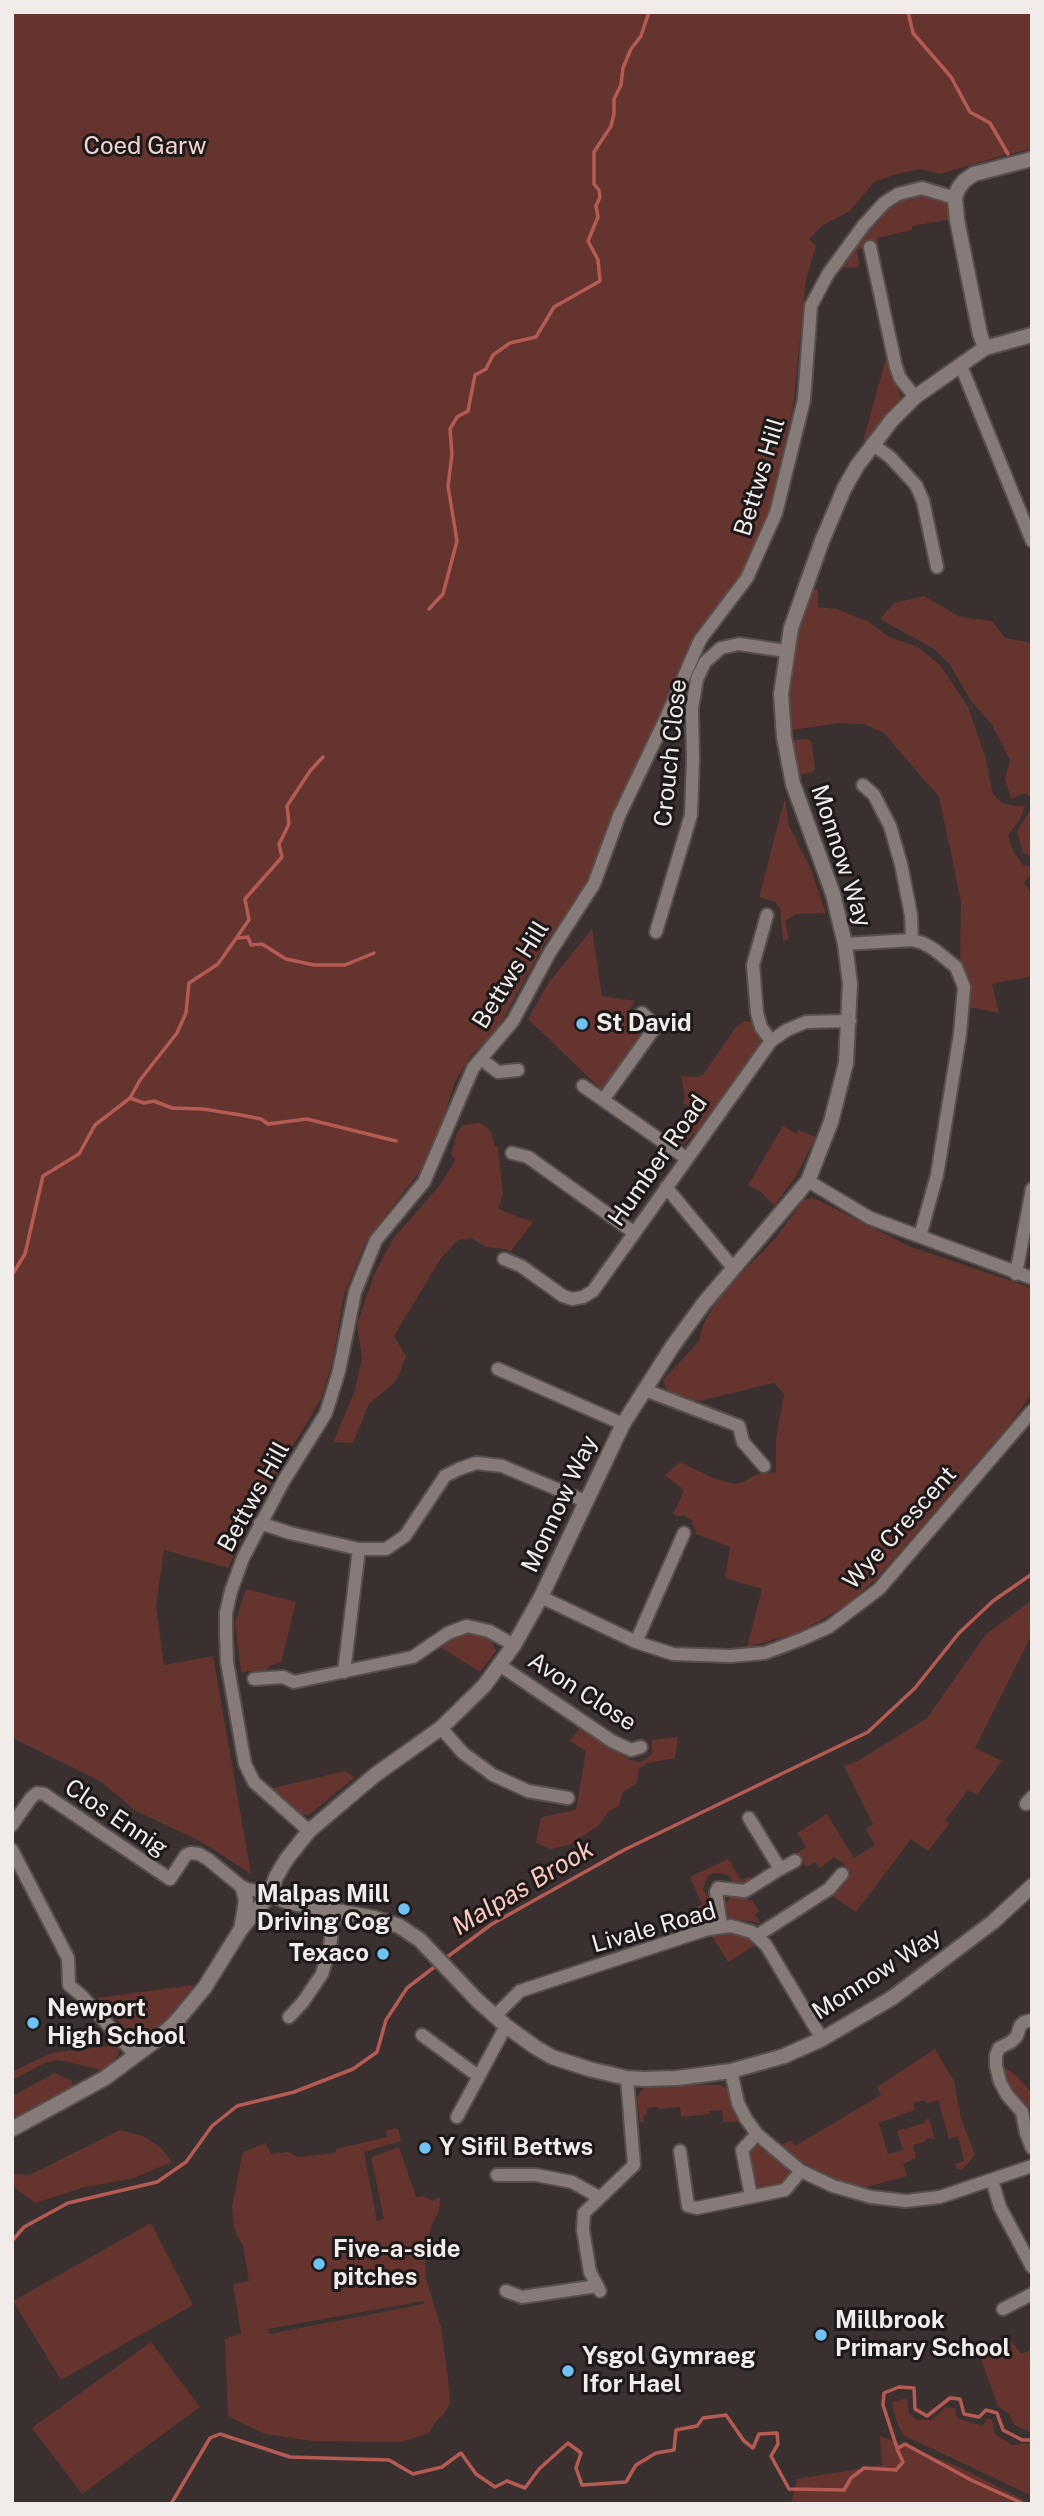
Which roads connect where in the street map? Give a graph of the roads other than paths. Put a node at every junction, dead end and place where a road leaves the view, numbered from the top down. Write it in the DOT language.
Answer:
graph roads {
  1 [pos="1032,159"];
  2 [pos="956,198"];
  3 [pos="870,247"];
  4 [pos="1032,335"];
  5 [pos="985,348"];
  6 [pos="961,366"];
  7 [pos="915,397"];
  8 [pos="872,444"];
  9 [pos="1032,541"];
  10 [pos="937,567"];
  11 [pos="786,651"];
  12 [pos="863,785"];
  13 [pos="767,915"];
  14 [pos="656,932"];
  15 [pos="912,940"];
  16 [pos="845,944"];
  17 [pos="642,1013"];
  18 [pos="850,1021"];
  19 [pos="771,1041"];
  20 [pos="481,1059"];
  21 [pos="518,1070"];
  22 [pos="583,1086"];
  23 [pos="603,1100"];
  24 [pos="512,1153"];
  25 [pos="686,1158"];
  26 [pos="808,1181"];
  27 [pos="666,1187"];
  28 [pos="1032,1189"];
  29 [pos="634,1232"];
  30 [pos="920,1236"];
  31 [pos="504,1259"];
  32 [pos="734,1269"];
  33 [pos="1016,1274"];
  34 [pos="1032,1279"];
  35 [pos="498,1369"];
  36 [pos="645,1390"];
  37 [pos="1032,1411"];
  38 [pos="623,1424"];
  39 [pos="764,1466"];
  40 [pos="585,1501"];
  41 [pos="260,1523"];
  42 [pos="684,1533"];
  43 [pos="359,1549"];
  44 [pos="541,1597"];
  45 [pos="635,1642"];
  46 [pos="514,1645"];
  47 [pos="501,1666"];
  48 [pos="344,1672"];
  49 [pos="254,1679"];
  50 [pos="441,1728"];
  51 [pos="641,1748"];
  52 [pos="568,1798"];
  53 [pos="749,1818"];
  54 [pos="12,1825"];
  55 [pos="309,1831"];
  56 [pos="12,1850"];
  57 [pos="795,1861"];
  58 [pos="780,1869"];
  59 [pos="842,1874"];
  60 [pos="1032,1886"];
  61 [pos="243,1888"];
  62 [pos="270,1894"];
  63 [pos="334,1912"];
  64 [pos="721,1926"];
  65 [pos="241,1928"];
  66 [pos="758,1935"];
  67 [pos="495,2016"];
  68 [pos="289,2017"];
  69 [pos="1032,2020"];
  70 [pos="506,2026"];
  71 [pos="422,2035"];
  72 [pos="822,2039"];
  73 [pos="136,2056"];
  74 [pos="731,2071"];
  75 [pos="478,2076"];
  76 [pos="627,2078"];
  77 [pos="1027,2112"];
  78 [pos="457,2117"];
  79 [pos="12,2129"];
  80 [pos="757,2134"];
  81 [pos="1032,2148"];
  82 [pos="680,2151"];
  83 [pos="1032,2166"];
  84 [pos="801,2171"];
  85 [pos="497,2175"];
  86 [pos="992,2180"];
  87 [pos="751,2196"];
  88 [pos="599,2197"];
  89 [pos="1027,2243"];
  90 [pos="1032,2267"];
  91 [pos="506,2291"];
  92 [pos="1032,2294"];
  93 [pos="1003,2309"];
  1 -- 2 [label="street"];
  2 -- 5 [label="street"];
  2 -- 20 [label="street, Bettws Hill"];
  3 -- 7 [label="street"];
  4 -- 5 [label="street, Monnow Way"];
  5 -- 6 [label="street, Monnow Way"];
  6 -- 7 [label="street, Monnow Way"];
  6 -- 9 [label="street"];
  7 -- 8 [label="street, Monnow Way"];
  8 -- 10 [label="street"];
  8 -- 11 [label="street, Monnow Way"];
  11 -- 14 [label="street, Crouch Close"];
  11 -- 16 [label="street, Monnow Way"];
  12 -- 15 [label="street"];
  13 -- 19 [label="street"];
  15 -- 16 [label="street"];
  15 -- 30 [label="street"];
  16 -- 18 [label="street, Monnow Way"];
  17 -- 23 [label="street"];
  18 -- 19 [label="street, Humber Road"];
  18 -- 26 [label="street, Monnow Way"];
  19 -- 25 [label="street, Humber Road"];
  20 -- 21 [label="street"];
  20 -- 41 [label="street, Bettws Hill"];
  22 -- 23 [label="street"];
  23 -- 25 [label="street"];
  24 -- 29 [label="street"];
  25 -- 27 [label="street, Humber Road"];
  26 -- 30 [label="street"];
  26 -- 32 [label="street, Monnow Way"];
  27 -- 29 [label="street, Humber Road"];
  27 -- 32 [label="street"];
  28 -- 33 [label="street"];
  29 -- 31 [label="street, Humber Road"];
  30 -- 33 [label="street"];
  32 -- 36 [label="street, Monnow Way"];
  33 -- 34 [label="street"];
  35 -- 38 [label="street"];
  36 -- 38 [label="street, Monnow Way"];
  36 -- 39 [label="street"];
  37 -- 45 [label="street, Wye Crescent"];
  38 -- 40 [label="street, Monnow Way"];
  40 -- 43 [label="street"];
  40 -- 44 [label="street, Monnow Way"];
  41 -- 43 [label="street"];
  41 -- 55 [label="street, Bettws Hill"];
  42 -- 45 [label="street"];
  43 -- 48 [label="street"];
  44 -- 45 [label="street, Wye Crescent"];
  44 -- 46 [label="street, Monnow Way"];
  46 -- 47 [label="street, Monnow Way"];
  46 -- 48 [label="street"];
  47 -- 50 [label="street, Monnow Way"];
  47 -- 51 [label="street, Avon Close"];
  48 -- 49 [label="street"];
  50 -- 52 [label="street"];
  50 -- 55 [label="street, Monnow Way"];
  53 -- 58 [label="street"];
  54 -- 61 [label="street, Clos Ennig"];
  55 -- 62 [label="street, Monnow Way"];
  56 -- 73 [label="street"];
  57 -- 58 [label="street"];
  58 -- 64 [label="street"];
  59 -- 66 [label="street"];
  60 -- 72 [label="street, Monnow Way"];
  61 -- 62 [label="street"];
  61 -- 65 [label="street"];
  62 -- 63 [label="street, Monnow Way"];
  62 -- 65 [label="street"];
  63 -- 67 [label="street, Monnow Way"];
  63 -- 68 [label="street"];
  64 -- 66 [label="street, Livale Road"];
  64 -- 67 [label="street, Livale Road"];
  65 -- 73 [label="street"];
  66 -- 72 [label="street"];
  67 -- 70 [label="street, Monnow Way"];
  69 -- 77 [label="street"];
  70 -- 75 [label="street"];
  70 -- 76 [label="street, Monnow Way"];
  71 -- 75 [label="street"];
  72 -- 74 [label="street, Monnow Way"];
  73 -- 79 [label="street"];
  74 -- 76 [label="street, Monnow Way"];
  74 -- 80 [label="street"];
  75 -- 78 [label="street"];
  76 -- 88 [label="street"];
  77 -- 81 [label="street"];
  80 -- 84 [label="street"];
  80 -- 87 [label="street"];
  82 -- 87 [label="street"];
  83 -- 86 [label="street"];
  84 -- 86 [label="street"];
  84 -- 87 [label="street"];
  85 -- 88 [label="street"];
  86 -- 89 [label="street"];
  88 -- 91 [label="street"];
  89 -- 90 [label="street"];
  92 -- 93 [label="street"];
}
